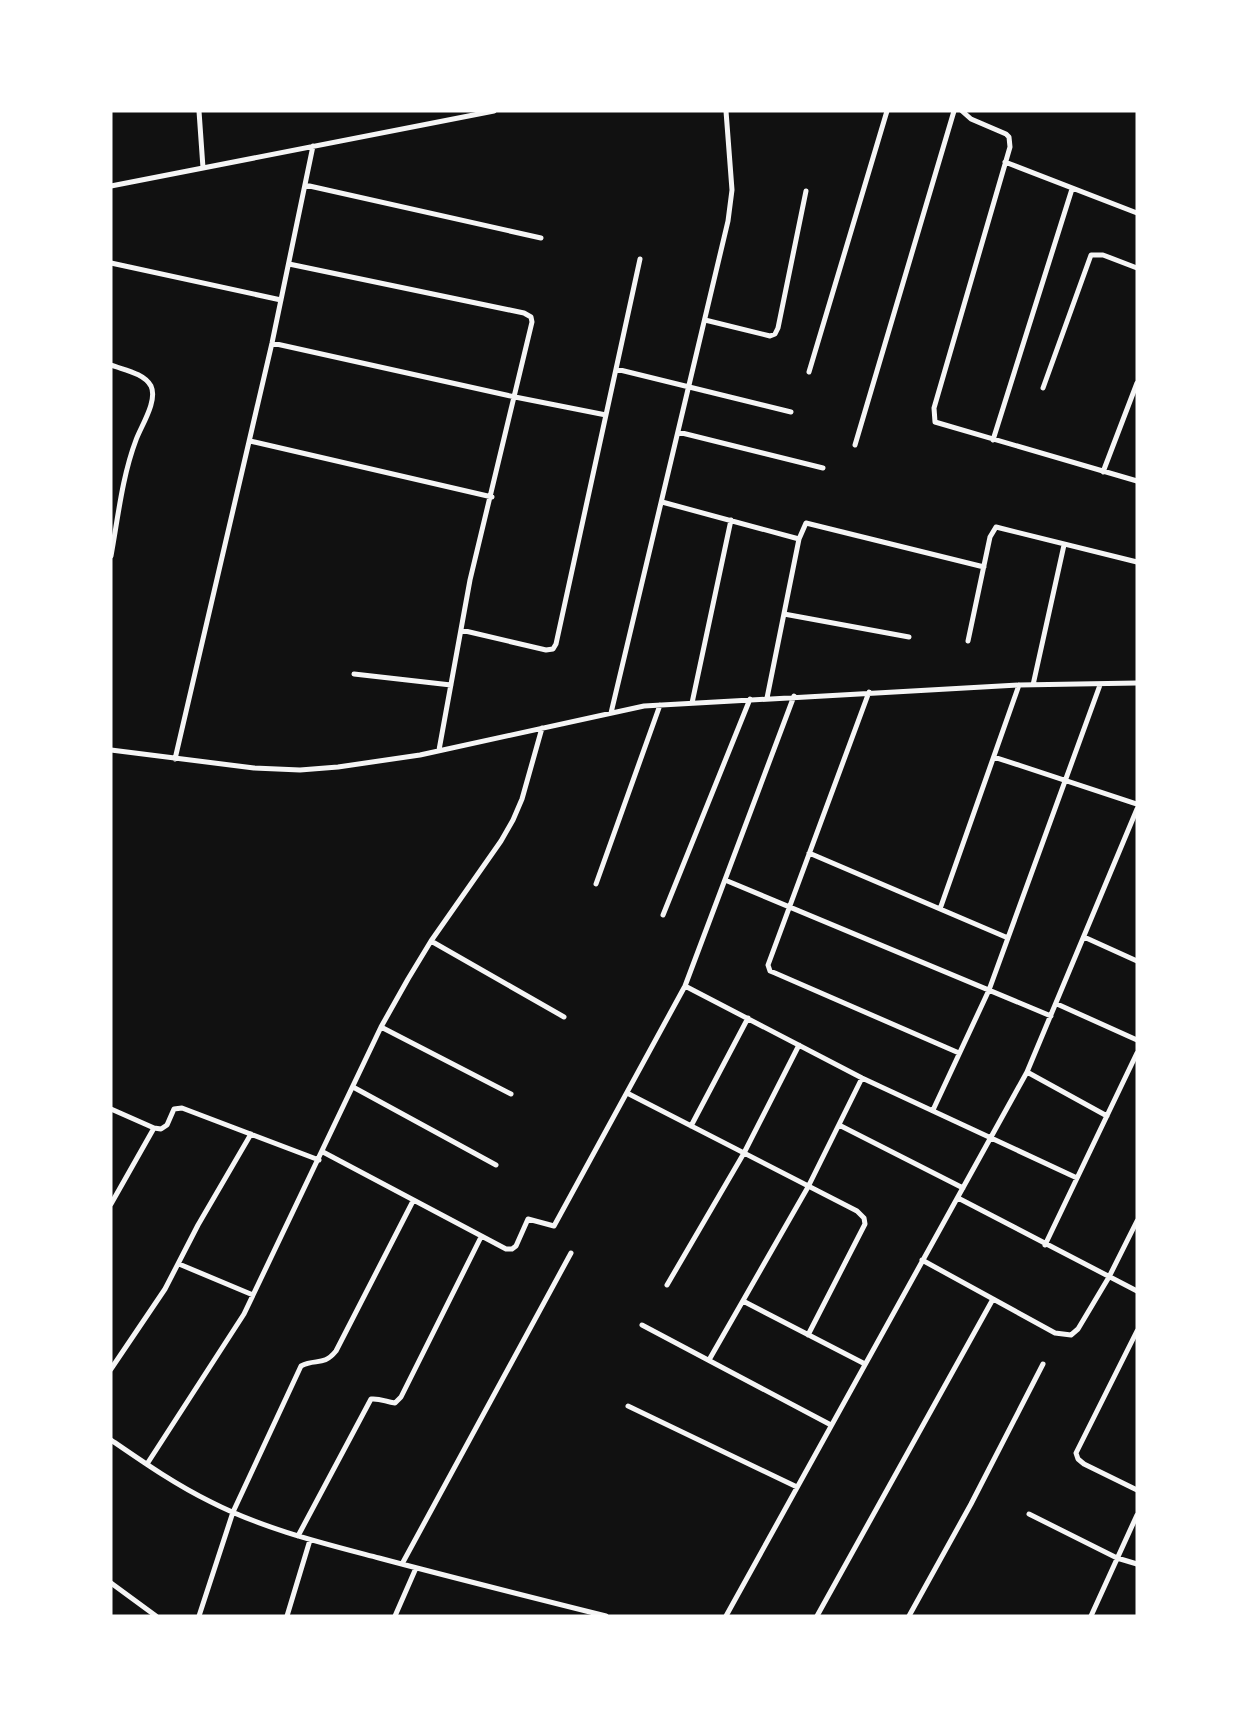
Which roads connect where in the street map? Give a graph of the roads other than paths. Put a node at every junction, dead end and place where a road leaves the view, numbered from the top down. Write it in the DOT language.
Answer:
graph roads {
  1 [pos="199,111"];
  2 [pos="494,111"];
  3 [pos="726,111"];
  4 [pos="887,111"];
  5 [pos="954,111"];
  6 [pos="962,111"];
  7 [pos="313,146"];
  8 [pos="1005,162"];
  9 [pos="203,168"];
  10 [pos="305,185"];
  11 [pos="111,186"];
  12 [pos="1072,189"];
  13 [pos="806,191"];
  14 [pos="1137,213"];
  15 [pos="542,238"];
  16 [pos="640,259"];
  17 [pos="111,263"];
  18 [pos="289,264"];
  19 [pos="1137,268"];
  20 [pos="281,300"];
  21 [pos="705,320"];
  22 [pos="272,343"];
  23 [pos="111,365"];
  24 [pos="616,369"];
  25 [pos="809,372"];
  26 [pos="1137,383"];
  27 [pos="689,386"];
  28 [pos="1043,388"];
  29 [pos="515,397"];
  30 [pos="1130,402"];
  31 [pos="1137,404"];
  32 [pos="791,412"];
  33 [pos="606,415"];
  34 [pos="678,432"];
  35 [pos="994,440"];
  36 [pos="250,441"];
  37 [pos="855,445"];
  38 [pos="823,468"];
  39 [pos="1103,472"];
  40 [pos="1137,481"];
  41 [pos="492,497"];
  42 [pos="662,502"];
  43 [pos="731,520"];
  44 [pos="799,539"];
  45 [pos="1064,545"];
  46 [pos="111,556"];
  47 [pos="1137,562"];
  48 [pos="984,567"];
  49 [pos="784,614"];
  50 [pos="461,630"];
  51 [pos="909,637"];
  52 [pos="968,641"];
  53 [pos="354,674"];
  54 [pos="1137,683"];
  55 [pos="1019,685"];
  56 [pos="1033,685"];
  57 [pos="1100,685"];
  58 [pos="451,686"];
  59 [pos="869,692"];
  60 [pos="794,696"];
  61 [pos="767,698"];
  62 [pos="750,699"];
  63 [pos="692,703"];
  64 [pos="660,705"];
  65 [pos="611,713"];
  66 [pos="542,728"];
  67 [pos="111,750"];
  68 [pos="440,750"];
  69 [pos="994,757"];
  70 [pos="175,759"];
  71 [pos="1065,780"];
  72 [pos="1137,804"];
  73 [pos="1137,809"];
  74 [pos="809,853"];
  75 [pos="725,880"];
  76 [pos="596,884"];
  77 [pos="789,907"];
  78 [pos="940,909"];
  79 [pos="663,915"];
  80 [pos="1008,938"];
  81 [pos="1084,938"];
  82 [pos="431,941"];
  83 [pos="1137,961"];
  84 [pos="685,986"];
  85 [pos="989,990"];
  86 [pos="1057,1004"];
  87 [pos="1052,1016"];
  88 [pos="564,1017"];
  89 [pos="748,1018"];
  90 [pos="382,1027"];
  91 [pos="1137,1040"];
  92 [pos="799,1045"];
  93 [pos="959,1053"];
  94 [pos="1137,1053"];
  95 [pos="1027,1072"];
  96 [pos="862,1078"];
  97 [pos="353,1087"];
  98 [pos="627,1093"];
  99 [pos="511,1094"];
  100 [pos="111,1108"];
  101 [pos="933,1110"];
  102 [pos="1107,1116"];
  103 [pos="839,1125"];
  104 [pos="691,1126"];
  105 [pos="154,1128"];
  106 [pos="251,1134"];
  107 [pos="992,1137"];
  108 [pos="323,1152"];
  109 [pos="744,1153"];
  110 [pos="319,1160"];
  111 [pos="496,1165"];
  112 [pos="1077,1178"];
  113 [pos="808,1187"];
  114 [pos="963,1188"];
  115 [pos="958,1198"];
  116 [pos="413,1200"];
  117 [pos="111,1204"];
  118 [pos="1137,1222"];
  119 [pos="481,1237"];
  120 [pos="1045,1245"];
  121 [pos="571,1253"];
  122 [pos="922,1260"];
  123 [pos="179,1264"];
  124 [pos="1109,1277"];
  125 [pos="668,1285"];
  126 [pos="1137,1291"];
  127 [pos="253,1296"];
  128 [pos="993,1299"];
  129 [pos="743,1301"];
  130 [pos="642,1325"];
  131 [pos="1137,1331"];
  132 [pos="808,1335"];
  133 [pos="709,1360"];
  134 [pos="865,1364"];
  135 [pos="1044,1364"];
  136 [pos="111,1369"];
  137 [pos="628,1406"];
  138 [pos="831,1425"];
  139 [pos="111,1440"];
  140 [pos="146,1464"];
  141 [pos="797,1487"];
  142 [pos="1137,1490"];
  143 [pos="233,1512"];
  144 [pos="1029,1514"];
  145 [pos="1137,1515"];
  146 [pos="298,1536"];
  147 [pos="310,1540"];
  148 [pos="1117,1558"];
  149 [pos="402,1564"];
  150 [pos="1137,1564"];
  151 [pos="416,1568"];
  152 [pos="111,1583"];
  153 [pos="156,1616"];
  154 [pos="199,1616"];
  155 [pos="287,1616"];
  156 [pos="395,1616"];
  157 [pos="606,1616"];
  158 [pos="726,1616"];
  159 [pos="817,1616"];
  160 [pos="908,1616"];
  161 [pos="1090,1616"];
  1 -- 9 [label="street"];
  2 -- 7 [label="street"];
  3 -- 21 [label="street"];
  4 -- 25 [label="street"];
  5 -- 37 [label="street"];
  6 -- 8 [label="street"];
  7 -- 9 [label="street"];
  7 -- 10 [label="street"];
  8 -- 12 [label="street"];
  8 -- 35 [label="street"];
  9 -- 11 [label="street"];
  10 -- 15 [label="street"];
  10 -- 18 [label="street"];
  12 -- 14 [label="street"];
  12 -- 35 [label="street"];
  13 -- 21 [label="street"];
  16 -- 24 [label="street"];
  17 -- 20 [label="street"];
  18 -- 20 [label="street"];
  18 -- 29 [label="street"];
  19 -- 28 [label="street"];
  20 -- 22 [label="street"];
  21 -- 27 [label="street"];
  22 -- 29 [label="street"];
  22 -- 36 [label="street"];
  23 -- 46 [label="street"];
  24 -- 27 [label="street"];
  24 -- 33 [label="street"];
  26 -- 30 [label="street"];
  27 -- 32 [label="street"];
  27 -- 34 [label="street"];
  29 -- 33 [label="street"];
  29 -- 41 [label="street"];
  30 -- 31 [label="street"];
  30 -- 39 [label="street"];
  33 -- 50 [label="street"];
  34 -- 38 [label="street"];
  34 -- 42 [label="street"];
  35 -- 39 [label="street"];
  36 -- 41 [label="street"];
  36 -- 70 [label="street"];
  39 -- 40 [label="street"];
  41 -- 50 [label="street"];
  42 -- 43 [label="street"];
  42 -- 65 [label="street"];
  43 -- 44 [label="street"];
  43 -- 63 [label="street"];
  44 -- 48 [label="street"];
  44 -- 49 [label="street"];
  45 -- 47 [label="street"];
  45 -- 48 [label="street"];
  45 -- 56 [label="street"];
  48 -- 52 [label="street"];
  49 -- 51 [label="street"];
  49 -- 61 [label="street"];
  50 -- 58 [label="street"];
  53 -- 58 [label="street"];
  54 -- 57 [label="street"];
  55 -- 56 [label="street"];
  55 -- 59 [label="street"];
  55 -- 69 [label="street"];
  56 -- 57 [label="street"];
  57 -- 71 [label="street"];
  58 -- 68 [label="street"];
  59 -- 60 [label="street"];
  59 -- 74 [label="street"];
  60 -- 61 [label="street"];
  60 -- 75 [label="street"];
  61 -- 62 [label="street"];
  62 -- 63 [label="street"];
  62 -- 79 [label="street"];
  63 -- 64 [label="street"];
  64 -- 65 [label="street"];
  64 -- 76 [label="street"];
  65 -- 66 [label="street"];
  66 -- 68 [label="street"];
  66 -- 82 [label="street"];
  67 -- 70 [label="street"];
  68 -- 70 [label="street"];
  69 -- 71 [label="street"];
  69 -- 78 [label="street"];
  71 -- 72 [label="street"];
  71 -- 80 [label="street"];
  73 -- 81 [label="street"];
  74 -- 77 [label="street"];
  74 -- 78 [label="street"];
  75 -- 77 [label="street"];
  75 -- 84 [label="street"];
  77 -- 85 [label="street"];
  77 -- 93 [label="street"];
  78 -- 80 [label="street"];
  80 -- 85 [label="street"];
  81 -- 83 [label="street"];
  81 -- 86 [label="street"];
  82 -- 88 [label="street"];
  82 -- 90 [label="street"];
  84 -- 89 [label="street"];
  84 -- 98 [label="street"];
  85 -- 87 [label="street"];
  85 -- 93 [label="street"];
  86 -- 87 [label="street"];
  86 -- 91 [label="street"];
  87 -- 95 [label="street"];
  89 -- 92 [label="street"];
  89 -- 104 [label="street"];
  90 -- 97 [label="street"];
  90 -- 99 [label="street"];
  92 -- 96 [label="street"];
  92 -- 109 [label="street"];
  93 -- 101 [label="street"];
  94 -- 102 [label="street"];
  95 -- 102 [label="street"];
  95 -- 107 [label="street"];
  96 -- 101 [label="street"];
  96 -- 103 [label="street"];
  97 -- 108 [label="street"];
  97 -- 111 [label="street"];
  98 -- 104 [label="street"];
  98 -- 119 [label="street"];
  100 -- 105 [label="street"];
  101 -- 107 [label="street"];
  102 -- 112 [label="street"];
  103 -- 113 [label="street"];
  103 -- 114 [label="street"];
  104 -- 109 [label="street"];
  105 -- 106 [label="street"];
  105 -- 117 [label="street"];
  106 -- 110 [label="street"];
  106 -- 123 [label="street"];
  107 -- 112 [label="street"];
  107 -- 114 [label="street"];
  108 -- 110 [label="street"];
  108 -- 116 [label="street"];
  109 -- 113 [label="street"];
  109 -- 125 [label="street"];
  110 -- 127 [label="street"];
  112 -- 120 [label="street"];
  113 -- 129 [label="street"];
  113 -- 132 [label="street"];
  114 -- 115 [label="street"];
  115 -- 120 [label="street"];
  115 -- 122 [label="street"];
  116 -- 119 [label="street"];
  116 -- 143 [label="street"];
  118 -- 124 [label="street"];
  119 -- 146 [label="street"];
  120 -- 124 [label="street"];
  121 -- 149 [label="street"];
  122 -- 128 [label="street"];
  122 -- 134 [label="street"];
  123 -- 127 [label="street"];
  123 -- 136 [label="street"];
  124 -- 126 [label="street"];
  124 -- 128 [label="street"];
  127 -- 140 [label="street"];
  128 -- 159 [label="street"];
  129 -- 132 [label="street"];
  129 -- 133 [label="street"];
  130 -- 133 [label="street"];
  131 -- 142 [label="street"];
  132 -- 134 [label="street"];
  133 -- 138 [label="street"];
  134 -- 138 [label="street"];
  135 -- 160 [label="street"];
  137 -- 141 [label="street"];
  138 -- 141 [label="street"];
  139 -- 140 [label="street"];
  140 -- 143 [label="street"];
  141 -- 158 [label="street"];
  143 -- 146 [label="street"];
  143 -- 154 [label="street"];
  144 -- 148 [label="street"];
  145 -- 148 [label="street"];
  146 -- 147 [label="street"];
  147 -- 149 [label="street"];
  147 -- 155 [label="street"];
  148 -- 150 [label="street"];
  148 -- 161 [label="street"];
  149 -- 151 [label="street"];
  151 -- 156 [label="street"];
  151 -- 157 [label="street"];
  152 -- 153 [label="street"];
}
